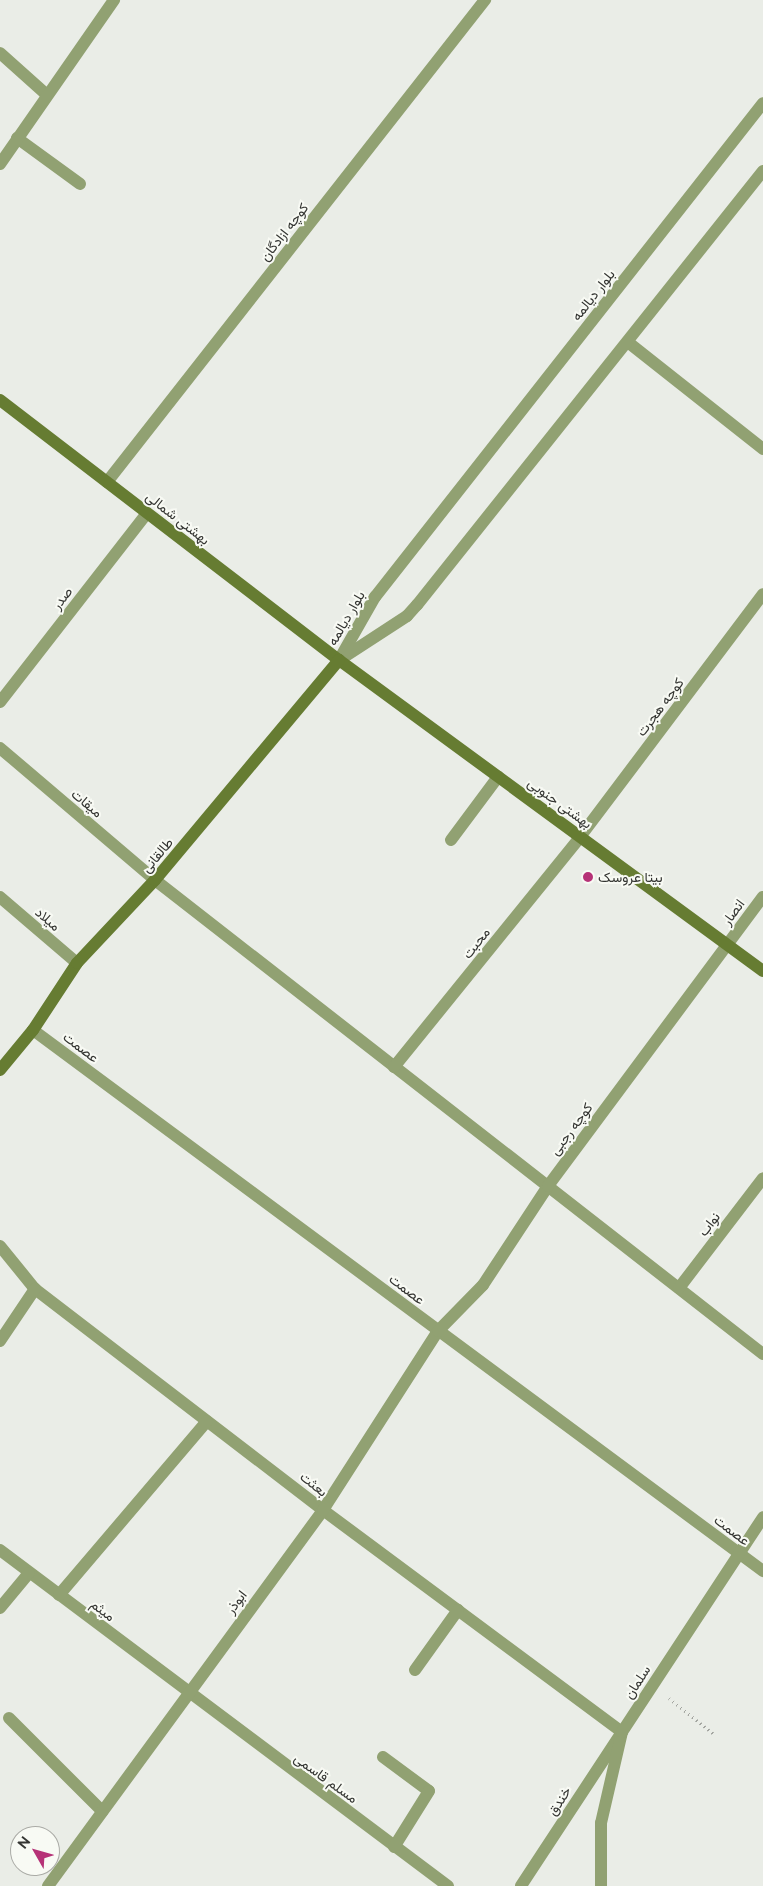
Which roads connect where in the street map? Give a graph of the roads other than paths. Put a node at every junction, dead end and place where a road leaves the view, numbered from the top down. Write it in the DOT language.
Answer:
graph roads {
  1 [pos="114,0"];
  2 [pos="485,0"];
  3 [pos="0,53"];
  4 [pos="48,95"];
  5 [pos="763,103"];
  6 [pos="17,138"];
  7 [pos="0,164"];
  8 [pos="763,172"];
  9 [pos="80,184"];
  10 [pos="629,343"];
  11 [pos="0,400"];
  12 [pos="763,449"];
  13 [pos="107,482"];
  14 [pos="147,513"];
  15 [pos="763,594"];
  16 [pos="338,660"];
  17 [pos="0,702"];
  18 [pos="0,748"];
  19 [pos="498,777"];
  20 [pos="580,837"];
  21 [pos="450,840"];
  22 [pos="155,880"];
  23 [pos="0,897"];
  24 [pos="763,897"];
  25 [pos="728,945"];
  26 [pos="77,963"];
  27 [pos="763,971"];
  28 [pos="32,1030"];
  29 [pos="394,1067"];
  30 [pos="0,1070"];
  31 [pos="763,1178"];
  32 [pos="548,1186"];
  33 [pos="0,1246"];
  34 [pos="678,1288"];
  35 [pos="35,1289"];
  36 [pos="438,1331"];
  37 [pos="0,1341"];
  38 [pos="763,1354"];
  39 [pos="207,1420"];
  40 [pos="323,1510"];
  41 [pos="763,1517"];
  42 [pos="0,1550"];
  43 [pos="739,1554"];
  44 [pos="763,1571"];
  45 [pos="29,1573"];
  46 [pos="59,1595"];
  47 [pos="0,1608"];
  48 [pos="458,1610"];
  49 [pos="415,1670"];
  50 [pos="187,1693"];
  51 [pos="9,1718"];
  52 [pos="622,1732"];
  53 [pos="383,1757"];
  54 [pos="98,1810"];
  55 [pos="394,1847"];
  56 [pos="48,1886"];
  57 [pos="448,1886"];
  58 [pos="521,1886"];
  59 [pos="601,1886"];
  1 -- 4 [label="street"];
  2 -- 13 [label="street, کوچه ازادگان"];
  3 -- 4 [label="street"];
  4 -- 6 [label="street"];
  5 -- 16 [label="street, بلوار دیالمه"];
  6 -- 7 [label="street"];
  6 -- 9 [label="street"];
  8 -- 10 [label="street, بلوار دیالمه"];
  10 -- 12 [label="street"];
  10 -- 16 [label="street, بلوار دیالمه"];
  11 -- 13 [label="main road, بهشتی شمالی"];
  13 -- 14 [label="main road, بهشتی شمالی"];
  14 -- 16 [label="main road, بهشتی شمالی"];
  14 -- 17 [label="street, صدر"];
  15 -- 20 [label="street, کوچه هجرت"];
  16 -- 19 [label="main road, بهشتی جنوبی"];
  16 -- 22 [label="main road, طالقانی"];
  18 -- 22 [label="street, میقات"];
  19 -- 20 [label="main road, بهشتی جنوبی"];
  19 -- 21 [label="street"];
  20 -- 25 [label="main road, بهشتی جنوبی"];
  20 -- 29 [label="street, محبت"];
  22 -- 26 [label="main road, طالقانی"];
  22 -- 29 [label="street, میقات"];
  23 -- 26 [label="street, میلاد"];
  24 -- 25 [label="street, انصار"];
  25 -- 27 [label="main road, بهشتی جنوبی"];
  25 -- 32 [label="street, کوچه رجبی"];
  26 -- 28 [label="main road, طالقانی"];
  28 -- 30 [label="main road, طالقانی"];
  28 -- 36 [label="street, عصمت"];
  29 -- 32 [label="street, میقات"];
  31 -- 34 [label="street, نواب"];
  32 -- 34 [label="street, میقات"];
  32 -- 36 [label="street, کوچه رجبی"];
  33 -- 35 [label="street, بعثت"];
  34 -- 38 [label="street, میقات"];
  35 -- 37 [label="street"];
  35 -- 39 [label="street, بعثت"];
  36 -- 40 [label="street, ابوذر"];
  36 -- 43 [label="street, عصمت"];
  39 -- 40 [label="street, بعثت"];
  39 -- 46 [label="street"];
  40 -- 48 [label="street, بعثت"];
  40 -- 50 [label="street, ابوذر"];
  41 -- 43 [label="street, سلمان"];
  42 -- 45 [label="street, میثم"];
  43 -- 44 [label="street, عصمت"];
  43 -- 52 [label="street, سلمان"];
  45 -- 46 [label="street, میثم"];
  45 -- 47 [label="street"];
  46 -- 50 [label="street, میثم"];
  48 -- 49 [label="street"];
  48 -- 52 [label="street, بعثت"];
  50 -- 54 [label="street, ابوذر"];
  50 -- 55 [label="street, مسلم قاسمی"];
  51 -- 54 [label="street"];
  52 -- 58 [label="street, خندق"];
  52 -- 59 [label="street, سلمان"];
  53 -- 55 [label="street"];
  54 -- 56 [label="street, ابوذر"];
  55 -- 57 [label="street, مسلم قاسمی"];
}
